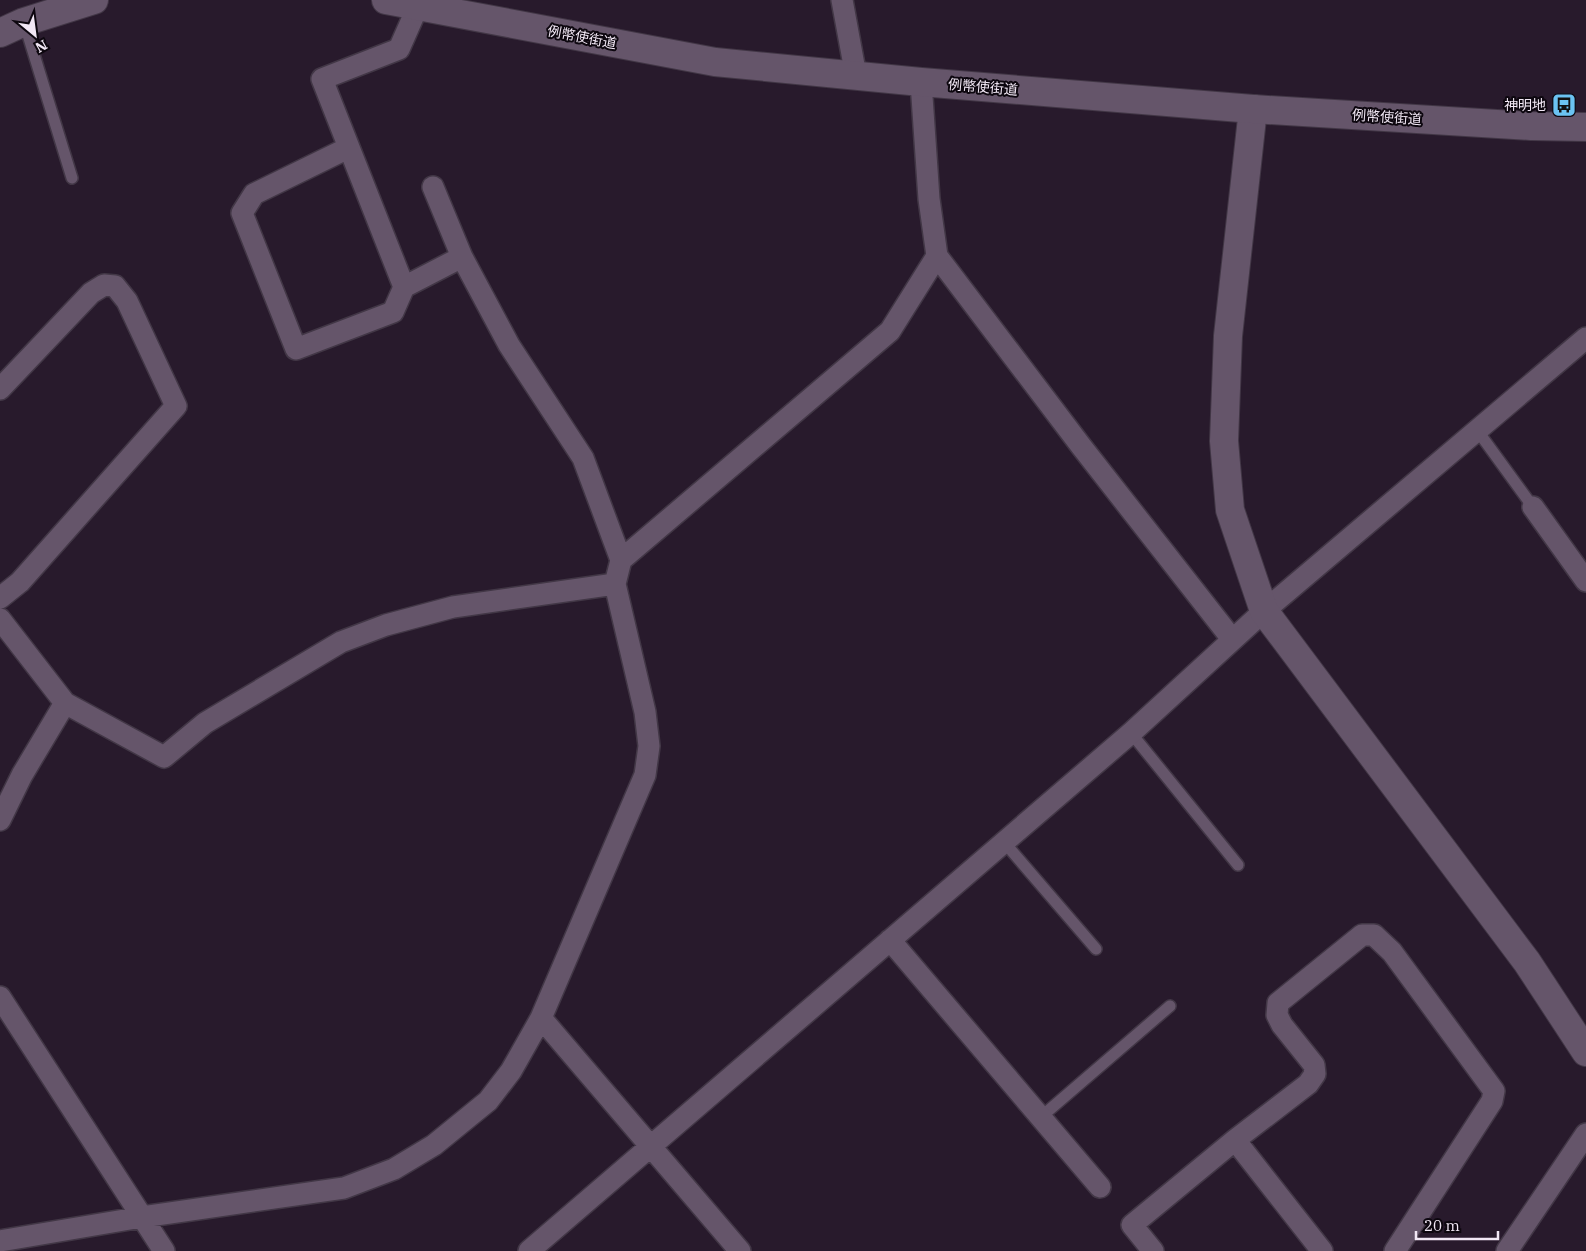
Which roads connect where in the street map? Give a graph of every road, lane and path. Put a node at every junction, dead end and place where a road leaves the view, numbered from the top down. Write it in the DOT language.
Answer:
graph roads {
  1 [pos="94,0"];
  2 [pos="386,0"];
  3 [pos="842,0"];
  4 [pos="418,6"];
  5 [pos="24,22"];
  6 [pos="0,33"];
  7 [pos="856,76"];
  8 [pos="921,82"];
  9 [pos="1253,109"];
  10 [pos="1586,127"];
  11 [pos="348,148"];
  12 [pos="72,178"];
  13 [pos="433,187"];
  14 [pos="937,256"];
  15 [pos="462,257"];
  16 [pos="404,287"];
  17 [pos="1586,338"];
  18 [pos="0,389"];
  19 [pos="1477,430"];
  20 [pos="1533,507"];
  21 [pos="621,560"];
  22 [pos="1586,581"];
  23 [pos="615,584"];
  24 [pos="0,598"];
  25 [pos="1264,611"];
  26 [pos="0,619"];
  27 [pos="1232,639"];
  28 [pos="65,703"];
  29 [pos="1131,733"];
  30 [pos="0,820"];
  31 [pos="1004,842"];
  32 [pos="1238,866"];
  33 [pos="890,940"];
  34 [pos="1096,949"];
  35 [pos="0,997"];
  36 [pos="1170,1006"];
  37 [pos="541,1018"];
  38 [pos="1586,1052"];
  39 [pos="1041,1117"];
  40 [pos="1586,1134"];
  41 [pos="1235,1140"];
  42 [pos="650,1146"];
  43 [pos="1100,1187"];
  44 [pos="142,1217"];
  45 [pos="0,1241"];
  46 [pos="164,1251"];
  47 [pos="529,1251"];
  48 [pos="740,1251"];
  49 [pos="1153,1251"];
  50 [pos="1322,1251"];
  51 [pos="1395,1251"];
  52 [pos="1506,1251"];
  1 -- 5 [label="main road"];
  2 -- 4 [label="main road, 例幣使街道"];
  3 -- 7 [label="street"];
  4 -- 7 [label="main road, 例幣使街道"];
  4 -- 11 [label="street"];
  5 -- 6 [label="main road"];
  5 -- 12 [label="lane"];
  7 -- 8 [label="main road, 例幣使街道"];
  8 -- 9 [label="main road, 例幣使街道"];
  8 -- 14 [label="street"];
  9 -- 10 [label="main road, 例幣使街道"];
  9 -- 25 [label="main road"];
  11 -- 16 [label="street"];
  11 -- 16 [label="street"];
  13 -- 15 [label="street"];
  14 -- 21 [label="street"];
  14 -- 27 [label="street"];
  15 -- 16 [label="street"];
  15 -- 21 [label="street"];
  17 -- 19 [label="street"];
  18 -- 24 [label="street"];
  19 -- 20 [label="lane"];
  19 -- 25 [label="street"];
  20 -- 22 [label="street"];
  21 -- 23 [label="street"];
  23 -- 28 [label="street"];
  23 -- 37 [label="street"];
  25 -- 27 [label="street"];
  25 -- 38 [label="main road"];
  26 -- 28 [label="street"];
  27 -- 29 [label="street"];
  28 -- 30 [label="street"];
  29 -- 31 [label="street"];
  29 -- 32 [label="lane"];
  31 -- 33 [label="street"];
  31 -- 34 [label="lane"];
  33 -- 39 [label="street"];
  33 -- 42 [label="street"];
  35 -- 44 [label="street"];
  36 -- 39 [label="lane"];
  37 -- 42 [label="street"];
  37 -- 44 [label="street"];
  39 -- 43 [label="street"];
  40 -- 52 [label="street"];
  41 -- 49 [label="street"];
  41 -- 50 [label="street"];
  41 -- 51 [label="street"];
  42 -- 47 [label="street"];
  42 -- 48 [label="street"];
  44 -- 45 [label="street"];
  44 -- 46 [label="street"];
}
